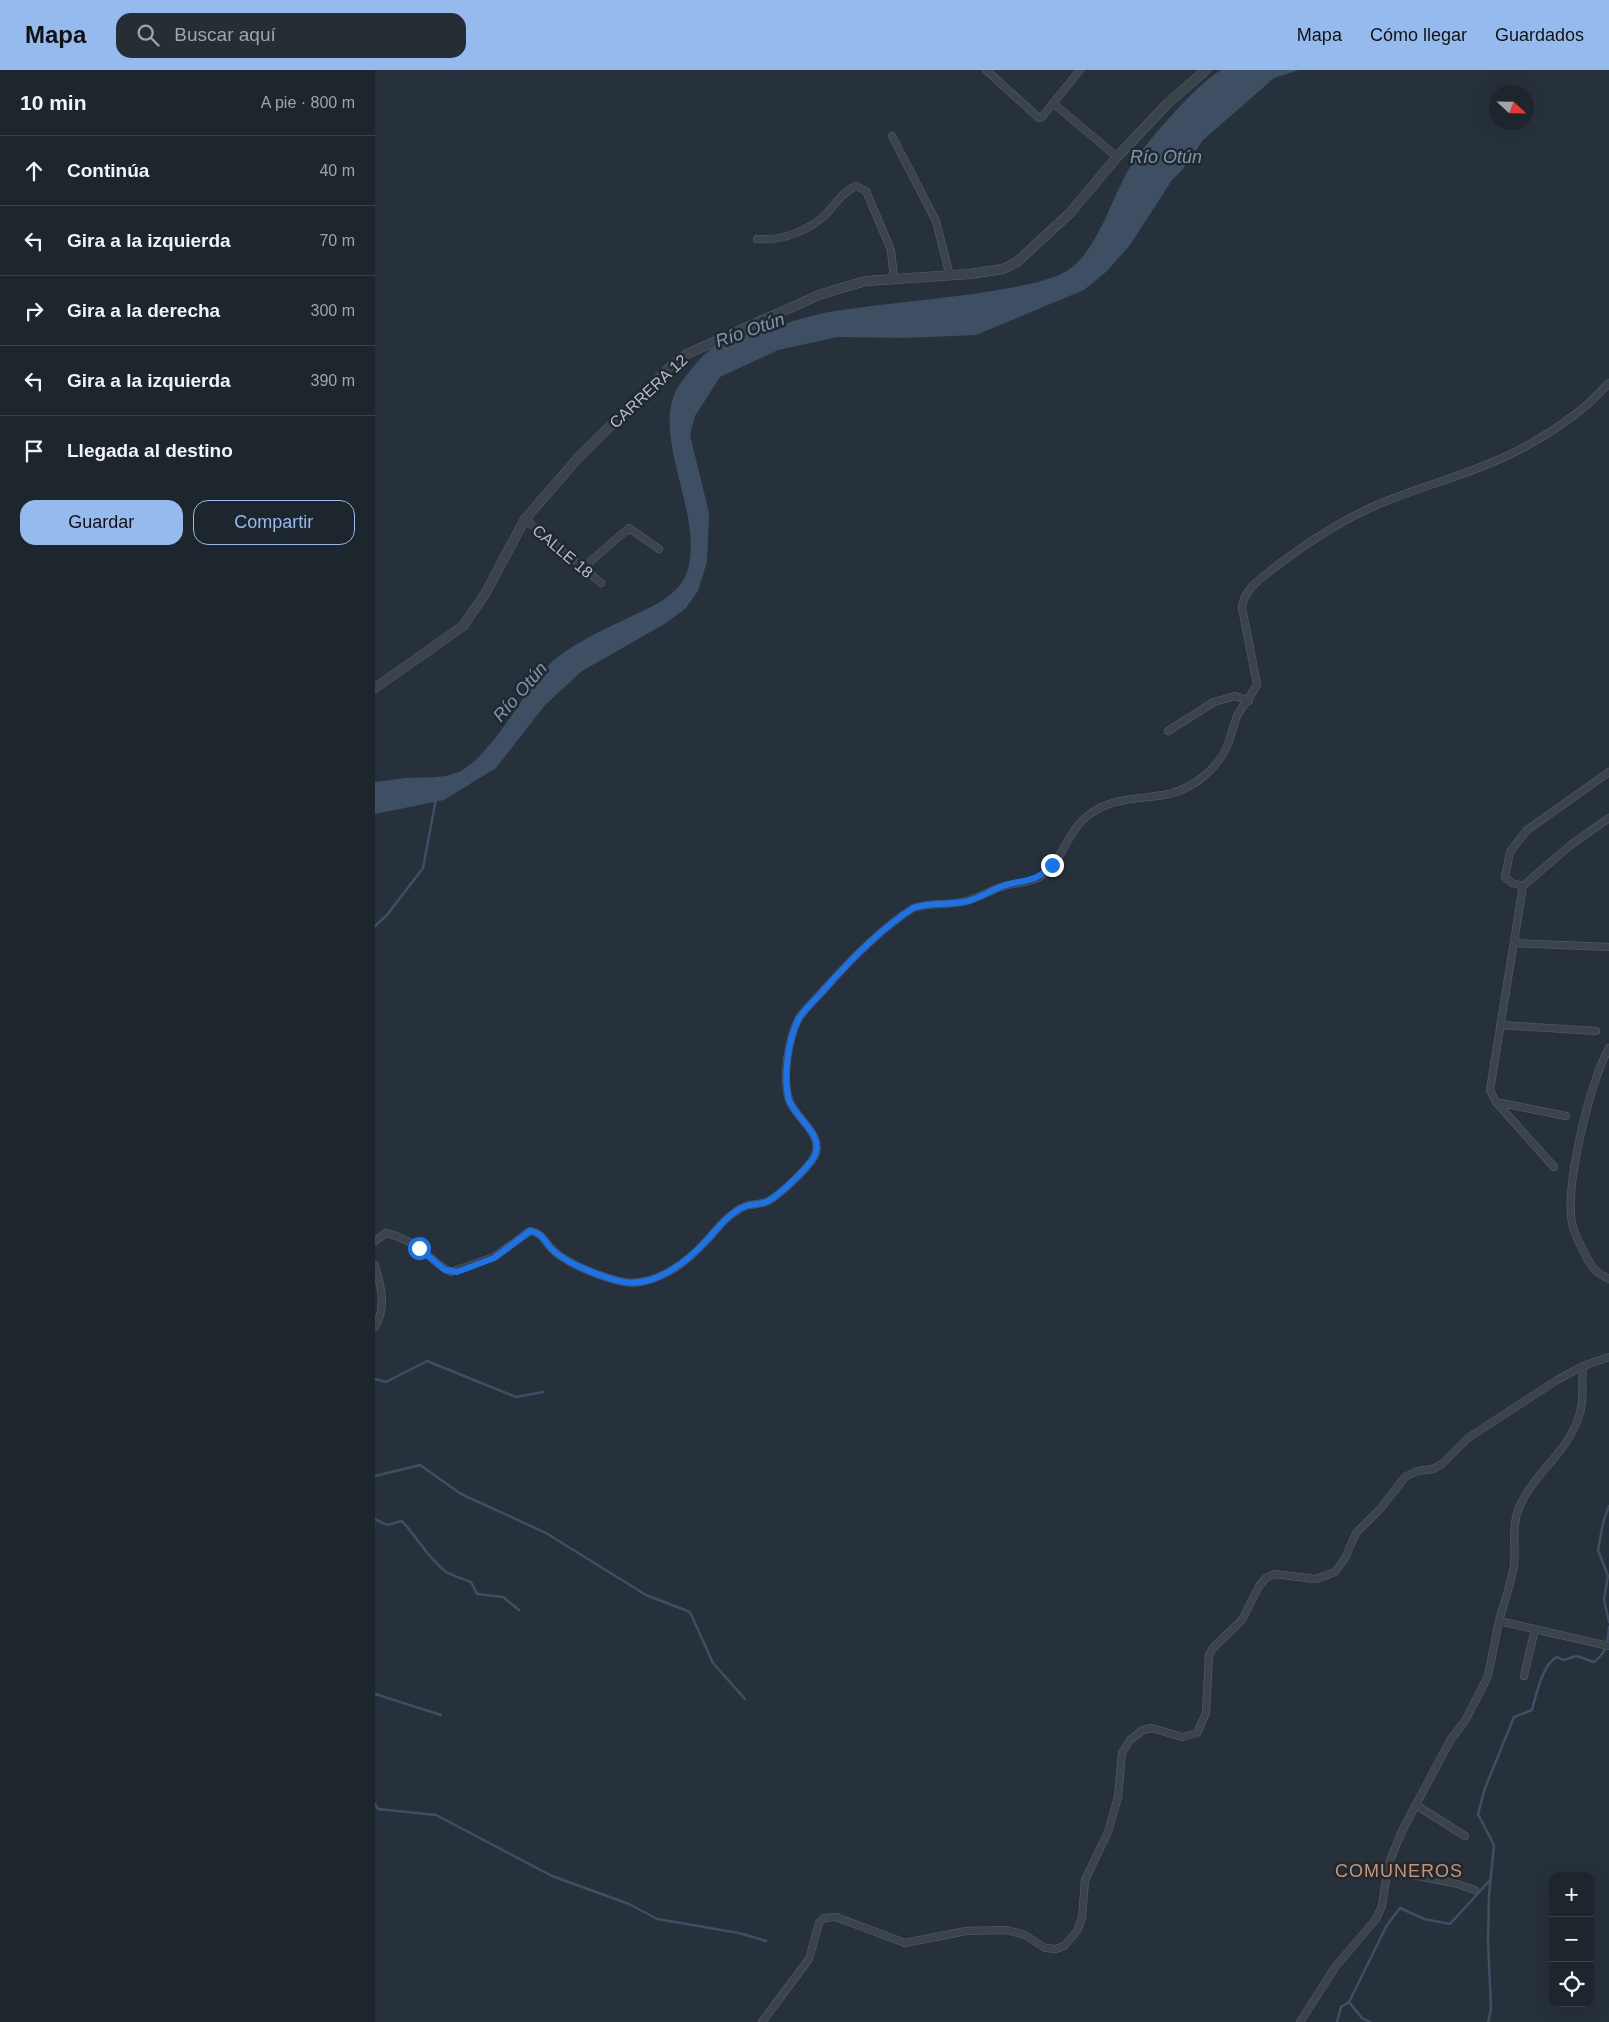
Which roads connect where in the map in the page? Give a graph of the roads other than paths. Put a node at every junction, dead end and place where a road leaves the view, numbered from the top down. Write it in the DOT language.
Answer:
graph roads {
  1 [pos="986,70"];
  2 [pos="1079,70"];
  3 [pos="1206,70"];
  4 [pos="1053,103"];
  5 [pos="892,136"];
  6 [pos="1117,157"];
  7 [pos="757,239"];
  8 [pos="950,276"];
  9 [pos="894,279"];
  10 [pos="1609,383"];
  11 [pos="525,520"];
  12 [pos="659,548"];
  13 [pos="583,568"];
  14 [pos="601,583"];
  15 [pos="375,688"];
  16 [pos="1249,701"];
  17 [pos="1168,731"];
  18 [pos="1609,772"];
  19 [pos="1609,818"];
  20 [pos="1523,886"];
  21 [pos="1514,943"];
  22 [pos="1609,947"];
  23 [pos="1500,1025"];
  24 [pos="1597,1031"];
  25 [pos="1609,1048"];
  26 [pos="1496,1102"];
  27 [pos="1566,1116"];
  28 [pos="1554,1168"];
  29 [pos="375,1241"];
  30 [pos="375,1265"];
  31 [pos="1609,1279"];
  32 [pos="375,1327"];
  33 [pos="1609,1357"];
  34 [pos="1583,1366"];
  35 [pos="1499,1621"];
  36 [pos="1535,1630"];
  37 [pos="1609,1646"];
  38 [pos="1524,1676"];
  39 [pos="1416,1805"];
  40 [pos="1465,1836"];
  41 [pos="1387,1870"];
  42 [pos="1475,1890"];
  43 [pos="762,2022"];
  44 [pos="1300,2022"];
  1 -- 4 [label="street"];
  2 -- 4 [label="street"];
  3 -- 6 [label="street, CARRERA 12"];
  4 -- 6 [label="street"];
  5 -- 8 [label="street"];
  6 -- 8 [label="street, CARRERA 12"];
  7 -- 9 [label="street"];
  8 -- 9 [label="street, CARRERA 12"];
  9 -- 11 [label="street, CARRERA 12"];
  10 -- 16 [label="street"];
  11 -- 13 [label="street, CALLE 18"];
  11 -- 15 [label="street, CARRERA 12"];
  12 -- 13 [label="street"];
  13 -- 14 [label="street, CALLE 18"];
  16 -- 17 [label="street"];
  16 -- 29 [label="street"];
  18 -- 20 [label="street"];
  19 -- 20 [label="street"];
  20 -- 21 [label="street"];
  21 -- 22 [label="street"];
  21 -- 23 [label="street"];
  23 -- 24 [label="street"];
  23 -- 26 [label="street"];
  25 -- 31 [label="street"];
  26 -- 27 [label="street"];
  26 -- 28 [label="street"];
  30 -- 32 [label="street"];
  33 -- 34 [label="street"];
  34 -- 35 [label="street"];
  34 -- 43 [label="street"];
  35 -- 36 [label="street"];
  35 -- 39 [label="street"];
  36 -- 37 [label="street"];
  36 -- 38 [label="street"];
  39 -- 40 [label="street"];
  39 -- 41 [label="street"];
  41 -- 42 [label="street"];
  41 -- 44 [label="street"];
}
